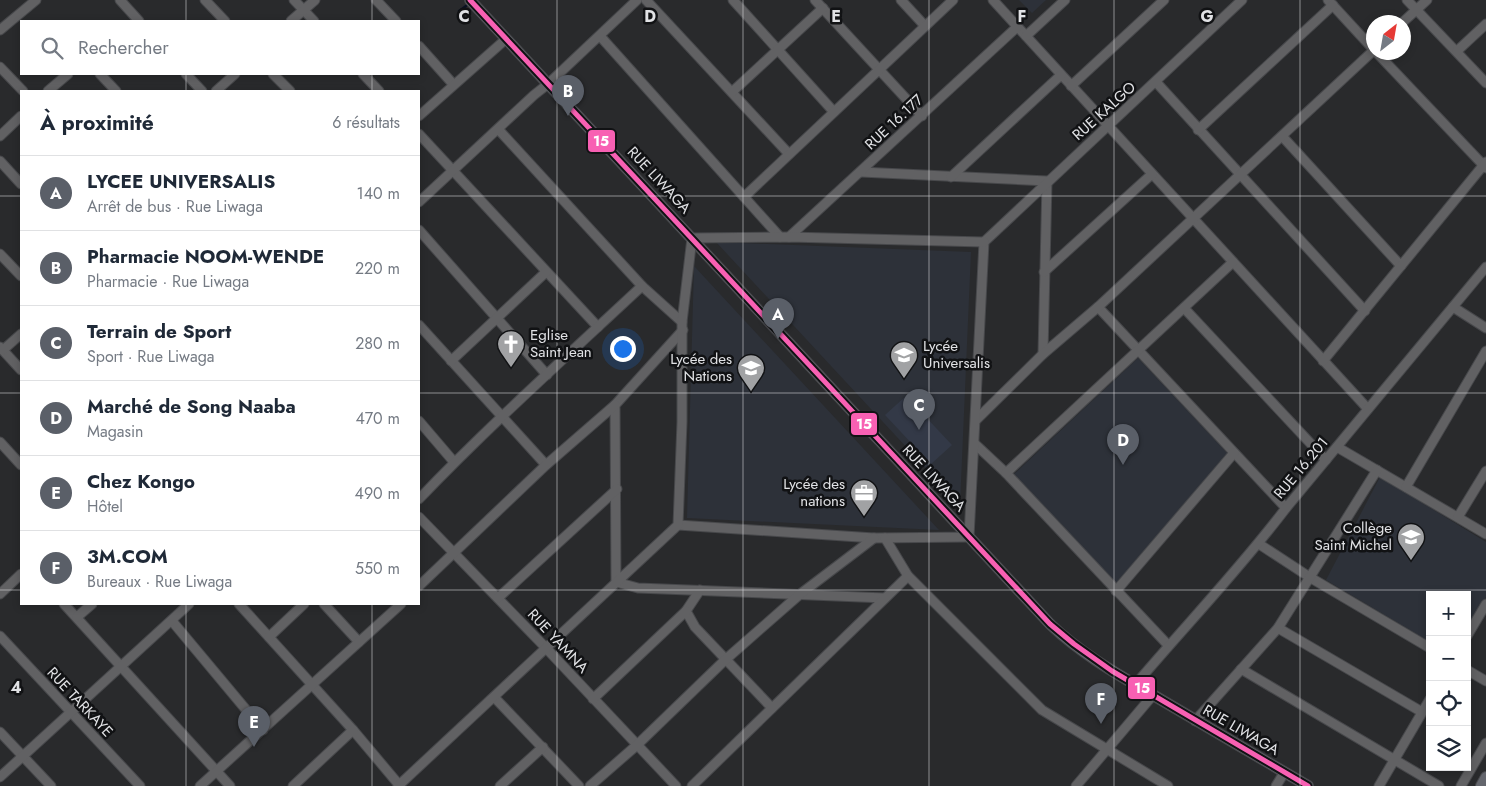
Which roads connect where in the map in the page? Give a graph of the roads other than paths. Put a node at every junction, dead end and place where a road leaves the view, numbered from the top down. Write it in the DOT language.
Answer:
graph roads {
  1 [pos="120,0"];
  2 [pos="205,0"];
  3 [pos="294,0"];
  4 [pos="315,0"];
  5 [pos="376,0"];
  6 [pos="470,0"];
  7 [pos="637,0"];
  8 [pos="646,0"];
  9 [pos="732,0"];
  10 [pos="815,0"];
  11 [pos="900,0"];
  12 [pos="954,0"];
  13 [pos="992,0"];
  14 [pos="1065,0"];
  15 [pos="1164,0"];
  16 [pos="1242,0"];
  17 [pos="1407,0"];
  18 [pos="1427,0"];
  19 [pos="34,1"];
  20 [pos="1330,3"];
  21 [pos="822,8"];
  22 [pos="303,10"];
  23 [pos="1417,10"];
  24 [pos="1411,15"];
  25 [pos="133,19"];
  26 [pos="224,20"];
  27 [pos="292,20"];
  28 [pos="313,20"];
  29 [pos="395,20"];
  30 [pos="1486,24"];
  31 [pos="925,26"];
  32 [pos="1017,27"];
  33 [pos="0,30"];
  34 [pos="600,36"];
  35 [pos="1026,36"];
  36 [pos="506,39"];
  37 [pos="1366,42"];
  38 [pos="420,47"];
  39 [pos="777,49"];
  40 [pos="1457,51"];
  41 [pos="1366,58"];
  42 [pos="1383,60"];
  43 [pos="0,67"];
  44 [pos="879,69"];
  45 [pos="67,75"];
  46 [pos="101,75"];
  47 [pos="187,75"];
  48 [pos="234,75"];
  49 [pos="274,75"];
  50 [pos="364,75"];
  51 [pos="1061,75"];
  52 [pos="1156,82"];
  53 [pos="1486,83"];
  54 [pos="453,84"];
  55 [pos="548,84"];
  56 [pos="1072,86"];
  57 [pos="22,90"];
  58 [pos="49,90"];
  59 [pos="115,90"];
  60 [pos="201,90"];
  61 [pos="217,90"];
  62 [pos="289,90"];
  63 [pos="378,90"];
  64 [pos="732,92"];
  65 [pos="834,112"];
  66 [pos="420,115"];
  67 [pos="922,116"];
  68 [pos="20,117"];
  69 [pos="1108,126"];
  70 [pos="498,129"];
  71 [pos="1198,130"];
  72 [pos="420,135"];
  73 [pos="0,136"];
  74 [pos="1282,136"];
  75 [pos="790,154"];
  76 [pos="0,161"];
  77 [pos="1485,165"];
  78 [pos="453,171"];
  79 [pos="861,172"];
  80 [pos="1152,174"];
  81 [pos="1240,175"];
  82 [pos="951,177"];
  83 [pos="1047,181"];
  84 [pos="20,183"];
  85 [pos="744,197"];
  86 [pos="420,201"];
  87 [pos="1193,218"];
  88 [pos="420,231"];
  89 [pos="785,237"];
  90 [pos="692,238"];
  91 [pos="984,242"];
  92 [pos="0,254"];
  93 [pos="1233,262"];
  94 [pos="1401,266"];
  95 [pos="1486,267"];
  96 [pos="546,272"];
  97 [pos="1044,272"];
  98 [pos="20,274"];
  99 [pos="642,286"];
  100 [pos="1098,307"];
  101 [pos="1453,307"];
  102 [pos="1184,308"];
  103 [pos="1365,311"];
  104 [pos="496,318"];
  105 [pos="420,326"];
  106 [pos="682,326"];
  107 [pos="598,327"];
  108 [pos="1486,328"];
  109 [pos="20,335"];
  110 [pos="2,348"];
  111 [pos="1138,350"];
  112 [pos="1486,351"];
  113 [pos="1043,354"];
  114 [pos="451,361"];
  115 [pos="1324,361"];
  116 [pos="20,369"];
  117 [pos="547,375"];
  118 [pos="614,405"];
  119 [pos="1368,409"];
  120 [pos="502,416"];
  121 [pos="976,420"];
  122 [pos="420,422"];
  123 [pos="0,442"];
  124 [pos="975,444"];
  125 [pos="1337,447"];
  126 [pos="1234,453"];
  127 [pos="1326,460"];
  128 [pos="454,462"];
  129 [pos="20,464"];
  130 [pos="546,465"];
  131 [pos="1377,470"];
  132 [pos="1486,471"];
  133 [pos="1006,473"];
  134 [pos="1406,487"];
  135 [pos="617,489"];
  136 [pos="420,498"];
  137 [pos="1286,508"];
  138 [pos="1458,517"];
  139 [pos="420,518"];
  140 [pos="678,525"];
  141 [pos="1486,534"];
  142 [pos="969,537"];
  143 [pos="874,538"];
  144 [pos="885,538"];
  145 [pos="1259,544"];
  146 [pos="454,552"];
  147 [pos="20,575"];
  148 [pos="908,576"];
  149 [pos="1311,578"];
  150 [pos="616,582"];
  151 [pos="420,585"];
  152 [pos="700,590"];
  153 [pos="1116,590"];
  154 [pos="0,594"];
  155 [pos="799,595"];
  156 [pos="498,598"];
  157 [pos="886,598"];
  158 [pos="1486,604"];
  159 [pos="65,605"];
  160 [pos="91,605"];
  161 [pos="188,605"];
  162 [pos="240,605"];
  163 [pos="303,605"];
  164 [pos="325,605"];
  165 [pos="400,605"];
  166 [pos="686,611"];
  167 [pos="77,617"];
  168 [pos="172,621"];
  169 [pos="1278,628"];
  170 [pos="1471,629"];
  171 [pos="0,636"];
  172 [pos="269,637"];
  173 [pos="359,642"];
  174 [pos="1168,645"];
  175 [pos="1426,646"];
  176 [pos="546,648"];
  177 [pos="725,660"];
  178 [pos="121,666"];
  179 [pos="1241,669"];
  180 [pos="1471,672"];
  181 [pos="1486,681"];
  182 [pos="313,685"];
  183 [pos="1135,685"];
  184 [pos="1153,695"];
  185 [pos="494,697"];
  186 [pos="593,699"];
  187 [pos="1426,706"];
  188 [pos="772,708"];
  189 [pos="71,712"];
  190 [pos="1422,712"];
  191 [pos="1195,720"];
  192 [pos="262,730"];
  193 [pos="353,730"];
  194 [pos="0,732"];
  195 [pos="1486,743"];
  196 [pos="637,745"];
  197 [pos="543,747"];
  198 [pos="1106,750"];
  199 [pos="22,756"];
  200 [pos="1394,760"];
  201 [pos="216,771"];
  202 [pos="1284,773"];
  203 [pos="0,777"];
  204 [pos="1486,777"];
  205 [pos="51,786"];
  206 [pos="140,786"];
  207 [pos="200,786"];
  208 [pos="230,786"];
  209 [pos="293,786"];
  210 [pos="399,786"];
  211 [pos="500,786"];
  212 [pos="579,786"];
  213 [pos="590,786"];
  214 [pos="676,786"];
  215 [pos="692,786"];
  216 [pos="1076,786"];
  217 [pos="1168,786"];
  218 [pos="1276,786"];
  219 [pos="1308,786"];
  220 [pos="1379,786"];
  221 [pos="1438,786"];
  222 [pos="1461,786"];
  223 [pos="1481,786"];
  1 -- 25 [label="street"];
  2 -- 26 [label="street"];
  3 -- 22 [label="street"];
  4 -- 22 [label="street"];
  5 -- 29 [label="street"];
  6 -- 36 [label="main road, RUE LIWAGA"];
  7 -- 34 [label="street"];
  8 -- 64 [label="street"];
  9 -- 39 [label="street"];
  10 -- 21 [label="street"];
  11 -- 31 [label="street"];
  12 -- 31 [label="street"];
  13 -- 32 [label="street"];
  14 -- 35 [label="street"];
  15 -- 56 [label="street"];
  16 -- 52 [label="street, RUE KALGO"];
  17 -- 23 [label="street"];
  18 -- 23 [label="street"];
  19 -- 33 [label="street"];
  20 -- 37 [label="street"];
  20 -- 71 [label="street"];
  21 -- 39 [label="street"];
  21 -- 44 [label="street"];
  22 -- 27 [label="street"];
  22 -- 28 [label="street"];
  23 -- 24 [label="street"];
  23 -- 40 [label="street"];
  30 -- 40 [label="street"];
  31 -- 44 [label="street"];
  32 -- 35 [label="street"];
  32 -- 67 [label="street, RUE 16.177"];
  34 -- 55 [label="street"];
  34 -- 85 [label="street"];
  35 -- 51 [label="street"];
  36 -- 54 [label="street"];
  36 -- 55 [label="main road, RUE LIWAGA"];
  38 -- 54 [label="street"];
  39 -- 64 [label="street"];
  39 -- 65 [label="street"];
  40 -- 53 [label="street"];
  41 -- 74 [label="street"];
  42 -- 77 [label="street"];
  43 -- 57 [label="street"];
  44 -- 65 [label="street"];
  44 -- 67 [label="street"];
  45 -- 58 [label="street"];
  46 -- 59 [label="street"];
  47 -- 60 [label="street"];
  48 -- 61 [label="street"];
  49 -- 62 [label="street"];
  50 -- 63 [label="street"];
  51 -- 56 [label="street"];
  51 -- 82 [label="street"];
  52 -- 69 [label="street, RUE KALGO"];
  52 -- 71 [label="street"];
  54 -- 66 [label="street"];
  55 -- 70 [label="street"];
  55 -- 90 [label="main road, RUE LIWAGA"];
  56 -- 69 [label="street"];
  64 -- 75 [label="street"];
  65 -- 75 [label="street"];
  67 -- 79 [label="street, RUE 16.177"];
  68 -- 73 [label="street"];
  69 -- 80 [label="street"];
  69 -- 83 [label="street, RUE KALGO"];
  70 -- 78 [label="street"];
  70 -- 99 [label="street"];
  71 -- 81 [label="street"];
  72 -- 78 [label="street"];
  74 -- 81 [label="street"];
  74 -- 94 [label="street"];
  75 -- 85 [label="street"];
  76 -- 84 [label="street"];
  77 -- 94 [label="street"];
  78 -- 86 [label="street"];
  78 -- 96 [label="street"];
  79 -- 82 [label="street"];
  79 -- 89 [label="street, RUE 16.177"];
  80 -- 87 [label="street"];
  80 -- 97 [label="street"];
  81 -- 87 [label="street"];
  81 -- 103 [label="street"];
  82 -- 83 [label="street"];
  83 -- 91 [label="street, RUE KALGO"];
  83 -- 97 [label="street"];
  85 -- 89 [label="street"];
  87 -- 93 [label="street"];
  87 -- 100 [label="street"];
  88 -- 104 [label="street"];
  89 -- 90 [label="street"];
  89 -- 91 [label="street"];
  90 -- 106 [label="street"];
  90 -- 142 [label="main road, RUE LIWAGA"];
  91 -- 121 [label="street"];
  92 -- 98 [label="street"];
  93 -- 102 [label="street"];
  93 -- 115 [label="street"];
  94 -- 103 [label="street"];
  95 -- 101 [label="street, RUE 16.201"];
  96 -- 104 [label="street"];
  96 -- 107 [label="street"];
  97 -- 113 [label="street"];
  99 -- 106 [label="street"];
  99 -- 107 [label="street"];
  100 -- 111 [label="street"];
  100 -- 113 [label="street"];
  101 -- 108 [label="street"];
  101 -- 119 [label="street, RUE 16.201"];
  102 -- 111 [label="street"];
  102 -- 127 [label="street"];
  103 -- 115 [label="street"];
  104 -- 114 [label="street"];
  104 -- 117 [label="street"];
  105 -- 114 [label="street"];
  106 -- 118 [label="street"];
  106 -- 140 [label="street"];
  107 -- 117 [label="street"];
  109 -- 110 [label="street"];
  110 -- 116 [label="street"];
  111 -- 126 [label="street"];
  111 -- 133 [label="street"];
  112 -- 134 [label="street"];
  113 -- 121 [label="street"];
  114 -- 120 [label="street"];
  115 -- 119 [label="street"];
  117 -- 120 [label="street"];
  118 -- 130 [label="street"];
  118 -- 135 [label="street"];
  119 -- 125 [label="street, RUE 16.201"];
  120 -- 128 [label="street"];
  120 -- 130 [label="street"];
  121 -- 124 [label="street"];
  122 -- 128 [label="street"];
  123 -- 129 [label="street"];
  124 -- 133 [label="street"];
  124 -- 142 [label="street"];
  125 -- 127 [label="street, RUE 16.201"];
  125 -- 131 [label="street"];
  126 -- 137 [label="street"];
  126 -- 153 [label="street"];
  127 -- 137 [label="street, RUE 16.201"];
  128 -- 136 [label="street"];
  130 -- 146 [label="street"];
  131 -- 134 [label="street"];
  131 -- 149 [label="street"];
  132 -- 138 [label="street"];
  133 -- 153 [label="street"];
  134 -- 138 [label="street"];
  135 -- 150 [label="street"];
  135 -- 156 [label="street"];
  137 -- 145 [label="street, RUE 16.201"];
  138 -- 141 [label="street"];
  139 -- 146 [label="street, RUE YAMNA"];
  140 -- 143 [label="street"];
  140 -- 150 [label="street"];
  142 -- 144 [label="street"];
  142 -- 183 [label="main road, RUE LIWAGA"];
  143 -- 144 [label="street"];
  143 -- 155 [label="street"];
  144 -- 148 [label="street"];
  145 -- 149 [label="street"];
  145 -- 174 [label="street, RUE 16.201"];
  146 -- 151 [label="street"];
  146 -- 156 [label="street, RUE YAMNA"];
  147 -- 154 [label="street"];
  148 -- 157 [label="street"];
  148 -- 198 [label="street"];
  149 -- 169 [label="street"];
  149 -- 175 [label="street"];
  150 -- 152 [label="street"];
  150 -- 176 [label="street"];
  152 -- 155 [label="street"];
  152 -- 166 [label="street"];
  153 -- 174 [label="street"];
  155 -- 157 [label="street"];
  155 -- 177 [label="street"];
  156 -- 176 [label="street, RUE YAMNA"];
  157 -- 188 [label="street"];
  158 -- 170 [label="street"];
  159 -- 167 [label="street"];
  160 -- 167 [label="street"];
  161 -- 168 [label="street"];
  162 -- 172 [label="street"];
  163 -- 172 [label="street"];
  164 -- 173 [label="street"];
  165 -- 173 [label="street"];
  166 -- 177 [label="street"];
  166 -- 186 [label="street"];
  167 -- 178 [label="street"];
  168 -- 178 [label="street"];
  168 -- 192 [label="street"];
  169 -- 179 [label="street"];
  169 -- 190 [label="street"];
  171 -- 189 [label="street, RUE TARKAYE"];
  172 -- 182 [label="street"];
  173 -- 182 [label="street"];
  174 -- 183 [label="street, RUE 16.201"];
  176 -- 185 [label="street"];
  176 -- 186 [label="street, RUE YAMNA"];
  177 -- 188 [label="street"];
  177 -- 196 [label="street"];
  178 -- 189 [label="street"];
  178 -- 201 [label="street"];
  179 -- 191 [label="street"];
  179 -- 200 [label="street"];
  180 -- 181 [label="street"];
  182 -- 192 [label="street"];
  182 -- 193 [label="street"];
  183 -- 184 [label="main road, RUE LIWAGA"];
  184 -- 191 [label="main road, RUE LIWAGA"];
  184 -- 198 [label="street"];
  185 -- 197 [label="street"];
  185 -- 210 [label="street"];
  186 -- 196 [label="street, RUE YAMNA"];
  187 -- 190 [label="street"];
  188 -- 215 [label="street"];
  189 -- 199 [label="street"];
  189 -- 206 [label="street, RUE TARKAYE"];
  190 -- 200 [label="street"];
  191 -- 202 [label="main road, RUE LIWAGA"];
  192 -- 201 [label="street"];
  193 -- 209 [label="street"];
  193 -- 210 [label="street"];
  194 -- 199 [label="street"];
  195 -- 222 [label="street"];
  196 -- 213 [label="street"];
  196 -- 214 [label="street, RUE YAMNA"];
  197 -- 211 [label="street"];
  197 -- 212 [label="street"];
  198 -- 216 [label="street"];
  198 -- 217 [label="street"];
  199 -- 203 [label="street"];
  199 -- 205 [label="street"];
  200 -- 220 [label="street"];
  200 -- 221 [label="street"];
  201 -- 207 [label="street"];
  201 -- 208 [label="street"];
  202 -- 218 [label="street"];
  202 -- 219 [label="main road, RUE LIWAGA"];
  204 -- 223 [label="main road"];
}
